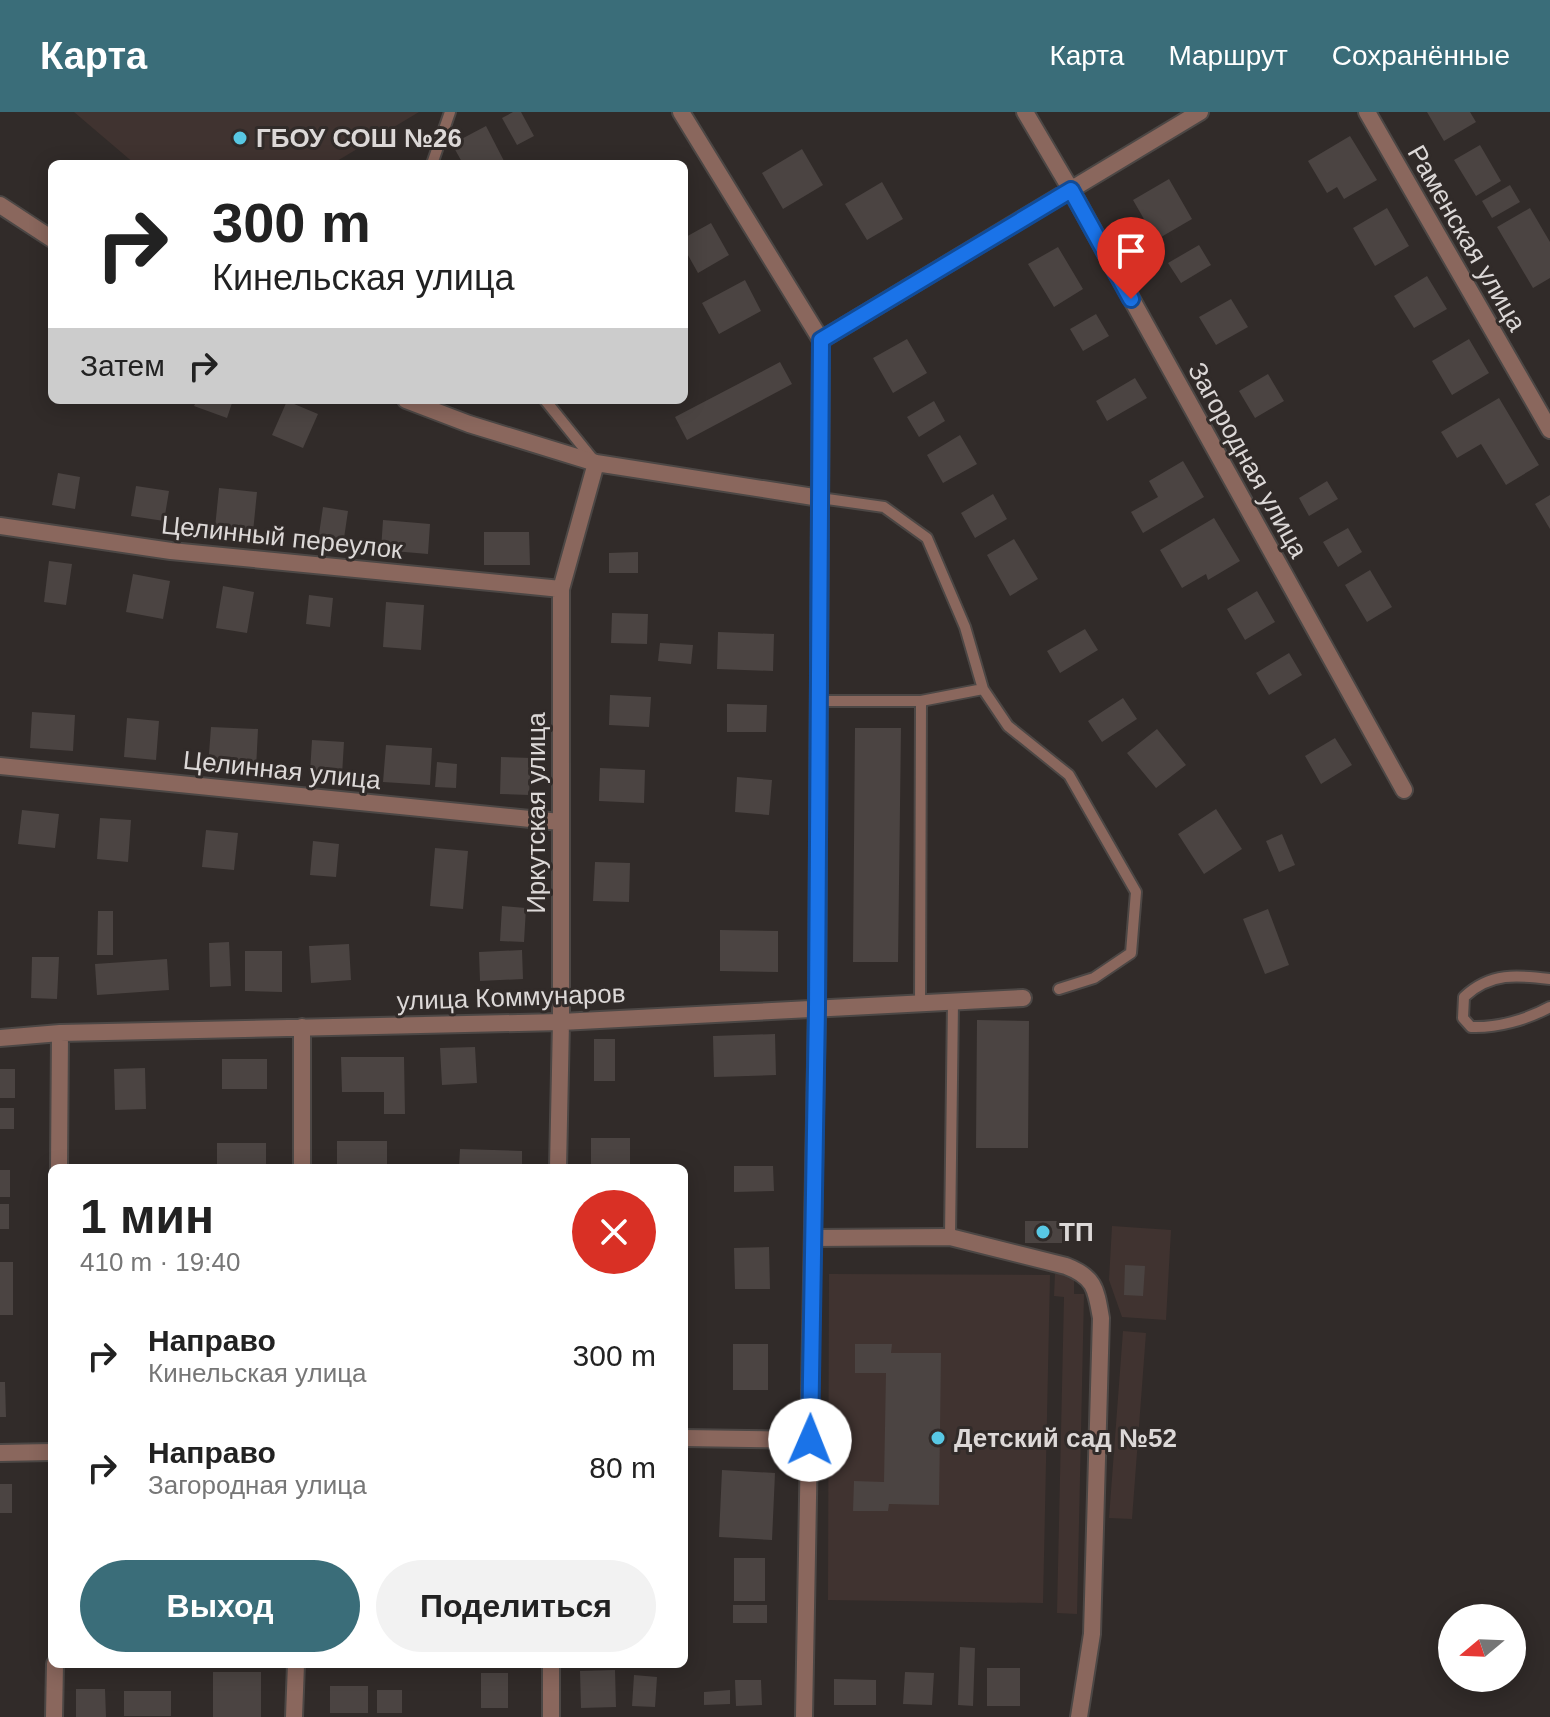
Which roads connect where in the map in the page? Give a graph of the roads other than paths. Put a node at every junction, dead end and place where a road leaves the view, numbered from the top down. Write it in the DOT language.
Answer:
graph roads {
  1 [pos="450,112"];
  2 [pos="681,112"];
  3 [pos="1025,112"];
  4 [pos="1200,112"];
  5 [pos="1367,112"];
  6 [pos="433,160"];
  7 [pos="1071,190"];
  8 [pos="0,205"];
  9 [pos="48,236"];
  10 [pos="821,340"];
  11 [pos="416,404"];
  12 [pos="548,404"];
  13 [pos="1550,430"];
  14 [pos="596,463"];
  15 [pos="820,498"];
  16 [pos="0,526"];
  17 [pos="561,589"];
  18 [pos="983,689"];
  19 [pos="818,701"];
  20 [pos="921,701"];
  21 [pos="0,766"];
  22 [pos="1404,790"];
  23 [pos="560,822"];
  24 [pos="1550,979"];
  25 [pos="1059,989"];
  26 [pos="1023,998"];
  27 [pos="953,1002"];
  28 [pos="920,1005"];
  29 [pos="1550,1007"];
  30 [pos="817,1008"];
  31 [pos="561,1022"];
  32 [pos="302,1027"];
  33 [pos="60,1033"];
  34 [pos="0,1038"];
  35 [pos="59,1164"];
  36 [pos="302,1164"];
  37 [pos="558,1164"];
  38 [pos="950,1237"];
  39 [pos="813,1238"];
  40 [pos="688,1438"];
  41 [pos="810,1440"];
  42 [pos="48,1452"];
  43 [pos="0,1453"];
  44 [pos="55,1668"];
  45 [pos="296,1668"];
  46 [pos="551,1668"];
  47 [pos="54,1717"];
  48 [pos="294,1717"];
  49 [pos="551,1717"];
  50 [pos="804,1717"];
  51 [pos="1079,1717"];
  1 -- 6 [label="lane"];
  2 -- 10 [label="street"];
  3 -- 7 [label="street, Загородная улица"];
  4 -- 7 [label="street"];
  5 -- 13 [label="street, Раменская улица"];
  7 -- 10 [label="street"];
  7 -- 22 [label="street, Загородная улица"];
  8 -- 9 [label="street"];
  10 -- 15 [label="street"];
  11 -- 14 [label="street"];
  12 -- 14 [label="lane"];
  14 -- 15 [label="street"];
  14 -- 17 [label="street, Иркутская улица"];
  15 -- 18 [label="lane"];
  15 -- 19 [label="street"];
  16 -- 17 [label="street, Целинный переулок"];
  17 -- 23 [label="street, Иркутская улица"];
  18 -- 20 [label="lane"];
  18 -- 25 [label="lane"];
  19 -- 20 [label="lane"];
  19 -- 30 [label="street"];
  20 -- 28 [label="lane"];
  21 -- 23 [label="street, Целинная улица"];
  23 -- 31 [label="street, Иркутская улица"];
  24 -- 29 [label="lane"];
  26 -- 27 [label="street, улица Коммунаров"];
  27 -- 28 [label="street, улица Коммунаров"];
  27 -- 38 [label="lane"];
  28 -- 30 [label="street, улица Коммунаров"];
  30 -- 31 [label="street, улица Коммунаров"];
  30 -- 39 [label="street"];
  31 -- 32 [label="street, улица Коммунаров"];
  31 -- 37 [label="street, Иркутская улица"];
  32 -- 33 [label="street, улица Коммунаров"];
  32 -- 36 [label="street"];
  33 -- 34 [label="street, улица Коммунаров"];
  33 -- 35 [label="street"];
  38 -- 39 [label="street"];
  38 -- 51 [label="street"];
  39 -- 41 [label="street"];
  40 -- 41 [label="street"];
  41 -- 50 [label="street"];
  42 -- 43 [label="street"];
  44 -- 47 [label="street"];
  45 -- 48 [label="street"];
  46 -- 49 [label="street"];
}
